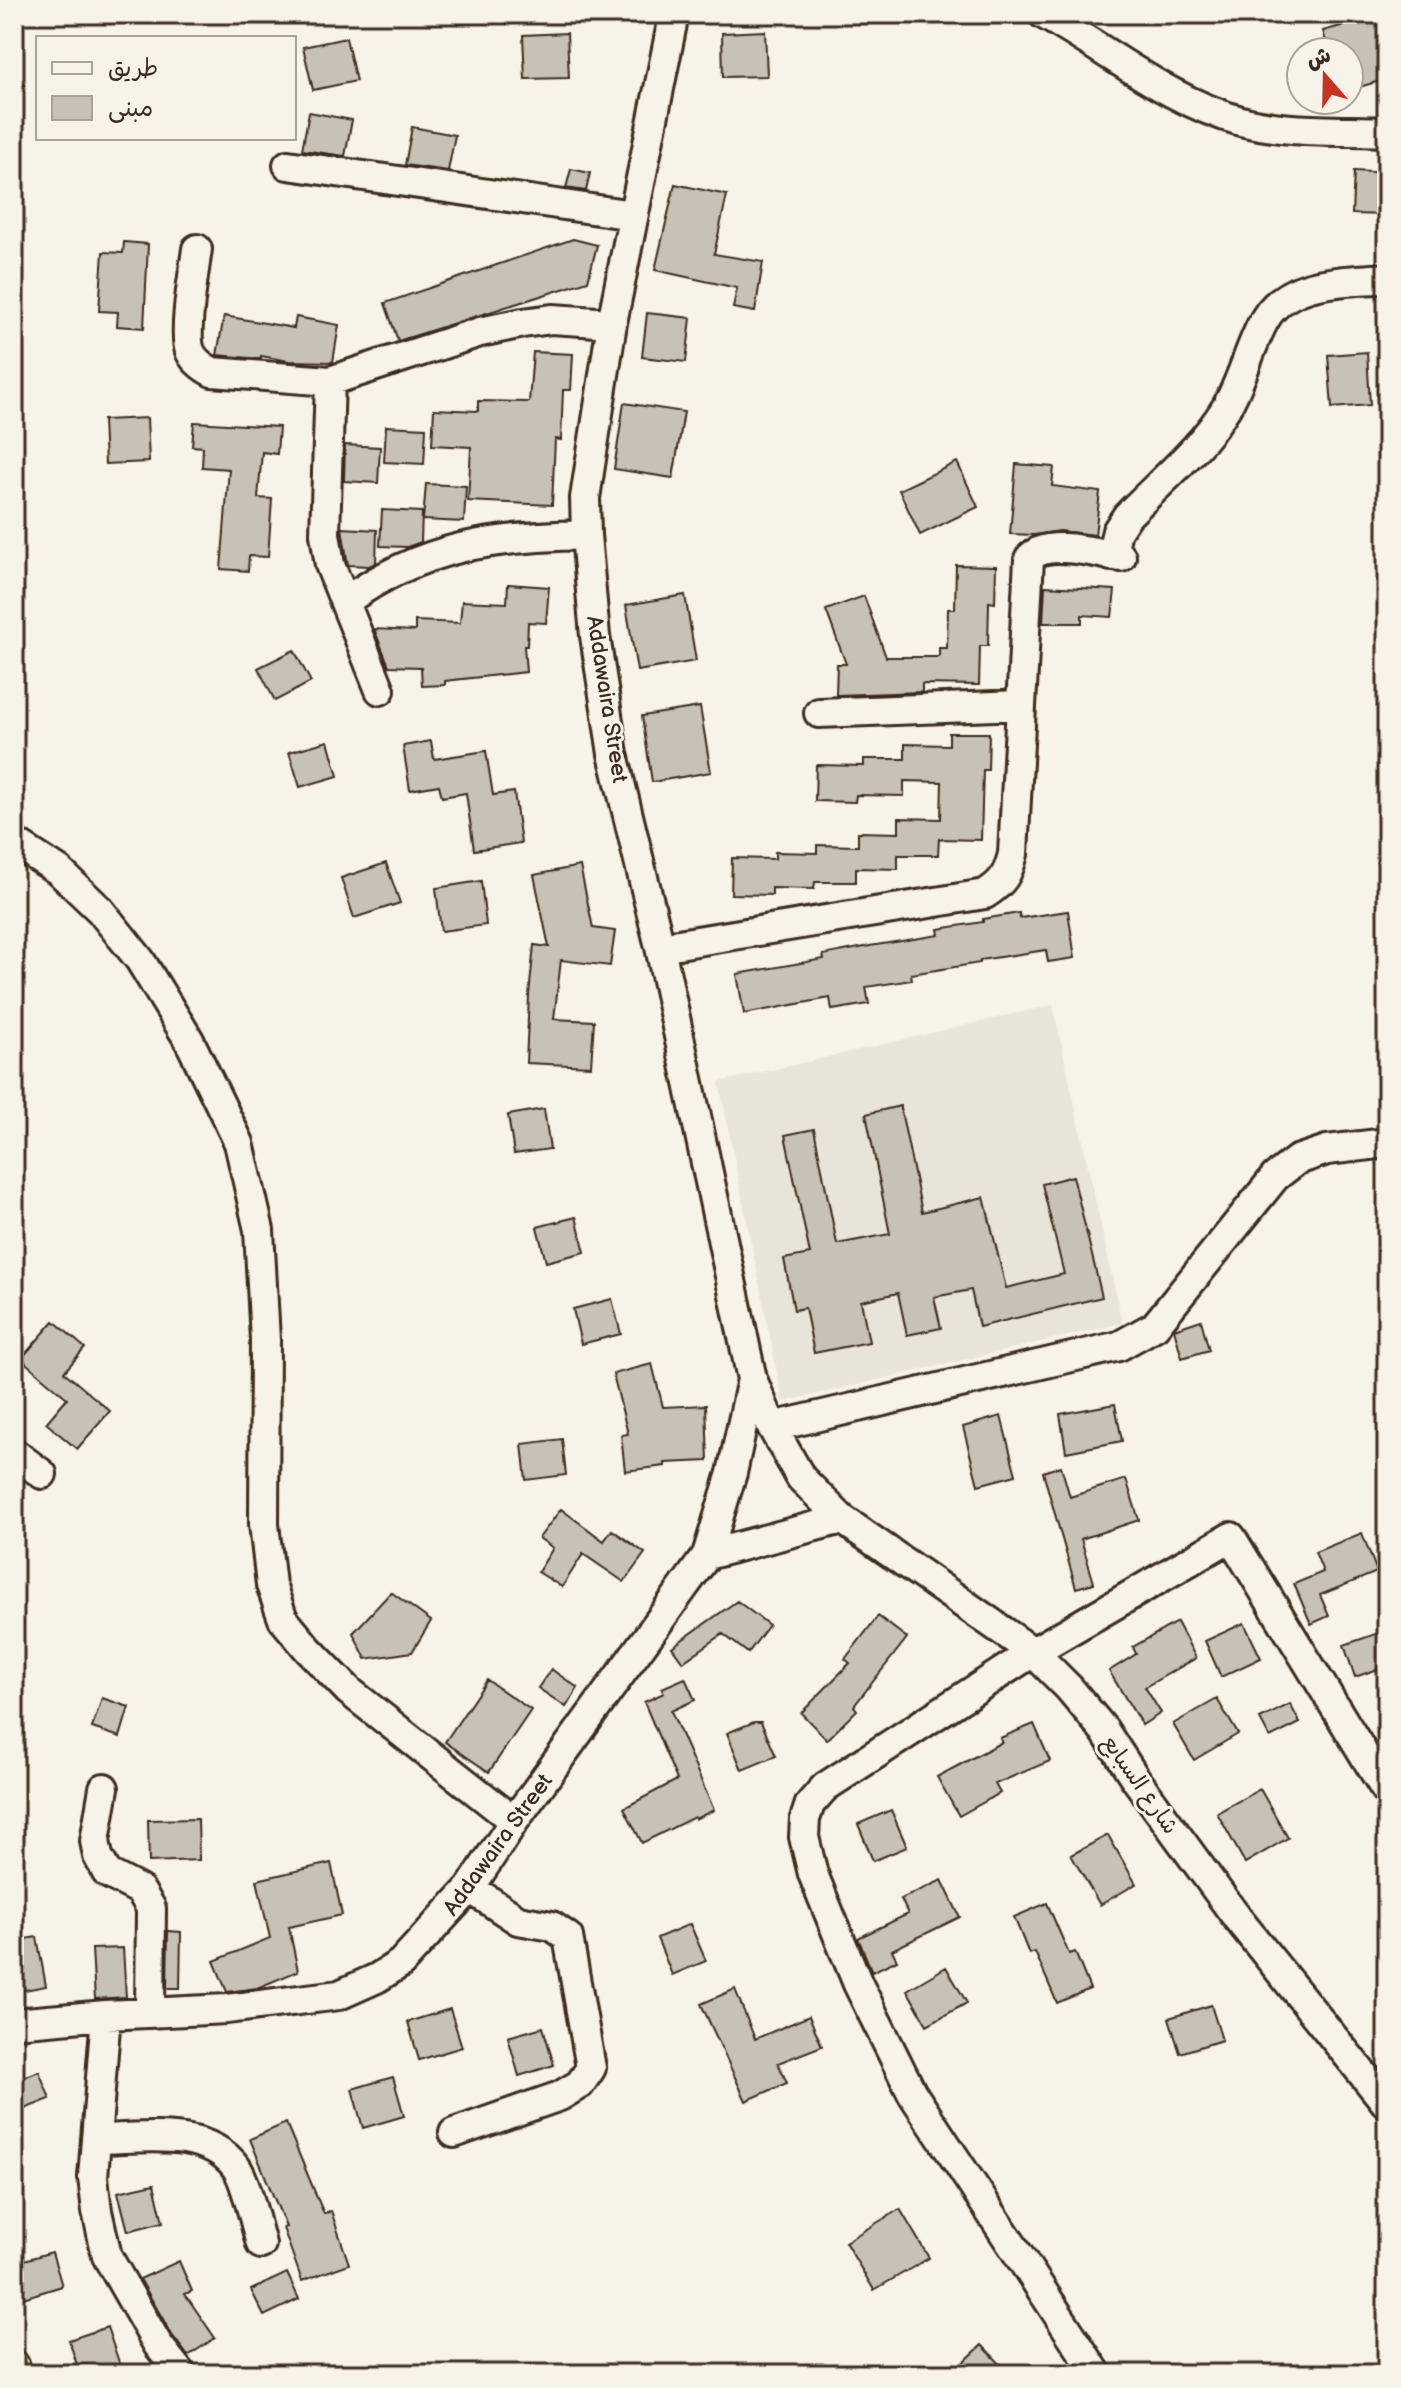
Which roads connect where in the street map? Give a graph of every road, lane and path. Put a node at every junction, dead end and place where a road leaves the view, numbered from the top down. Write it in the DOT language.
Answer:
graph roads {
  1 [pos="674,14"];
  2 [pos="1043,14"];
  3 [pos="1387,132"];
  4 [pos="288,165"];
  5 [pos="633,215"];
  6 [pos="197,249"];
  7 [pos="1387,278"];
  8 [pos="612,323"];
  9 [pos="330,381"];
  10 [pos="586,535"];
  11 [pos="346,601"];
  12 [pos="380,690"];
  13 [pos="1020,705"];
  14 [pos="819,713"];
  15 [pos="14,842"];
  16 [pos="660,947"];
  17 [pos="1387,1143"];
  18 [pos="752,1379"];
  19 [pos="772,1427"];
  20 [pos="14,1453"];
  21 [pos="42,1474"];
  22 [pos="842,1519"];
  23 [pos="707,1555"];
  24 [pos="1033,1652"];
  25 [pos="104,1788"];
  26 [pos="1387,1792"];
  27 [pos="514,1821"];
  28 [pos="470,1888"];
  29 [pos="150,2013"];
  30 [pos="106,2015"];
  31 [pos="14,2023"];
  32 [pos="1387,2104"];
  33 [pos="454,2133"];
  34 [pos="96,2139"];
  35 [pos="261,2244"];
  36 [pos="14,2365"];
  37 [pos="17,2374"];
  38 [pos="181,2374"];
  39 [pos="1097,2374"];
  1 -- 5 [label="street, Addawaira Street"];
  2 -- 3 [label="street"];
  4 -- 5 [label="street"];
  5 -- 8 [label="street, Addawaira Street"];
  6 -- 9 [label="street"];
  7 -- 13 [label="street"];
  8 -- 9 [label="street"];
  8 -- 10 [label="street, Addawaira Street"];
  9 -- 11 [label="street"];
  10 -- 11 [label="street"];
  10 -- 16 [label="street, Addawaira Street"];
  11 -- 12 [label="street"];
  13 -- 14 [label="street"];
  13 -- 16 [label="street"];
  15 -- 27 [label="street"];
  16 -- 18 [label="street, Addawaira Street"];
  17 -- 19 [label="street"];
  18 -- 19 [label="street, شارع السبايع"];
  18 -- 23 [label="street, Addawaira Street"];
  19 -- 22 [label="street, شارع السبايع"];
  20 -- 21 [label="street"];
  22 -- 23 [label="street"];
  22 -- 24 [label="street, شارع السبايع"];
  23 -- 27 [label="street, Addawaira Street"];
  24 -- 26 [label="street"];
  24 -- 32 [label="street, شارع السبايع"];
  24 -- 39 [label="street"];
  25 -- 29 [label="street"];
  27 -- 28 [label="street, Addawaira Street"];
  28 -- 29 [label="street, Addawaira Street"];
  28 -- 33 [label="street"];
  29 -- 30 [label="street, Addawaira Street"];
  30 -- 31 [label="street, Addawaira Street"];
  30 -- 34 [label="street"];
  34 -- 35 [label="street"];
  34 -- 38 [label="street"];
  36 -- 37 [label="street"];
}
